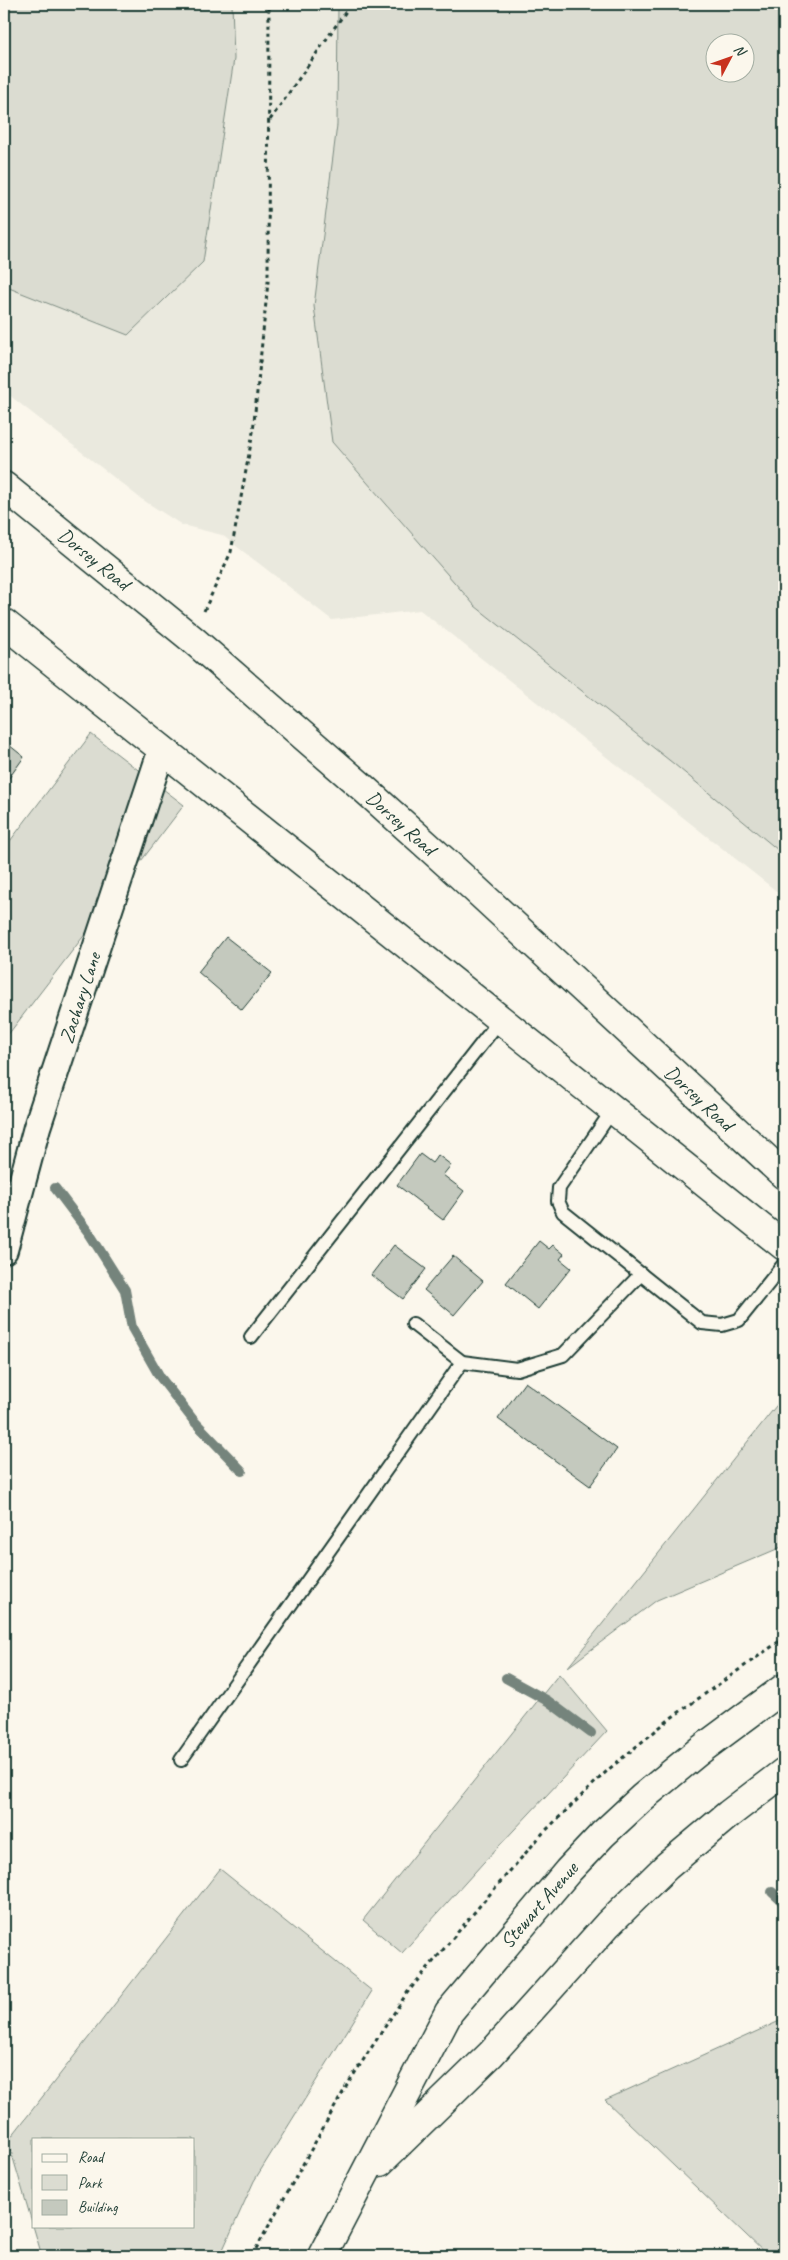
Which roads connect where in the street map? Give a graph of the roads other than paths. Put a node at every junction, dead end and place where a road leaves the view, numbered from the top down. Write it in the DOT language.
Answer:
graph roads {
  1 [pos="4,486"];
  2 [pos="4,623"];
  3 [pos="162,749"];
  4 [pos="501,1019"];
  5 [pos="614,1108"];
  6 [pos="784,1175"];
  7 [pos="784,1246"];
  8 [pos="4,1250"];
  9 [pos="784,1264"];
  10 [pos="641,1274"];
  11 [pos="413,1324"];
  12 [pos="251,1337"];
  13 [pos="462,1362"];
  14 [pos="784,1688"];
  15 [pos="181,1760"];
  16 [pos="784,1772"];
  17 [pos="362,2179"];
  18 [pos="322,2256"];
  1 -- 6 [label="main road, Dorsey Road"];
  2 -- 3 [label="main road"];
  3 -- 4 [label="main road"];
  3 -- 8 [label="street, Zachary Lane"];
  4 -- 5 [label="main road"];
  4 -- 12 [label="lane"];
  5 -- 7 [label="main road"];
  5 -- 10 [label="lane"];
  9 -- 10 [label="lane"];
  10 -- 13 [label="lane"];
  11 -- 13 [label="lane"];
  13 -- 15 [label="lane"];
  14 -- 17 [label="main road, Stewart Avenue"];
  16 -- 17 [label="main road, Stewart Avenue"];
  17 -- 18 [label="main road, Stewart Avenue"];
}
